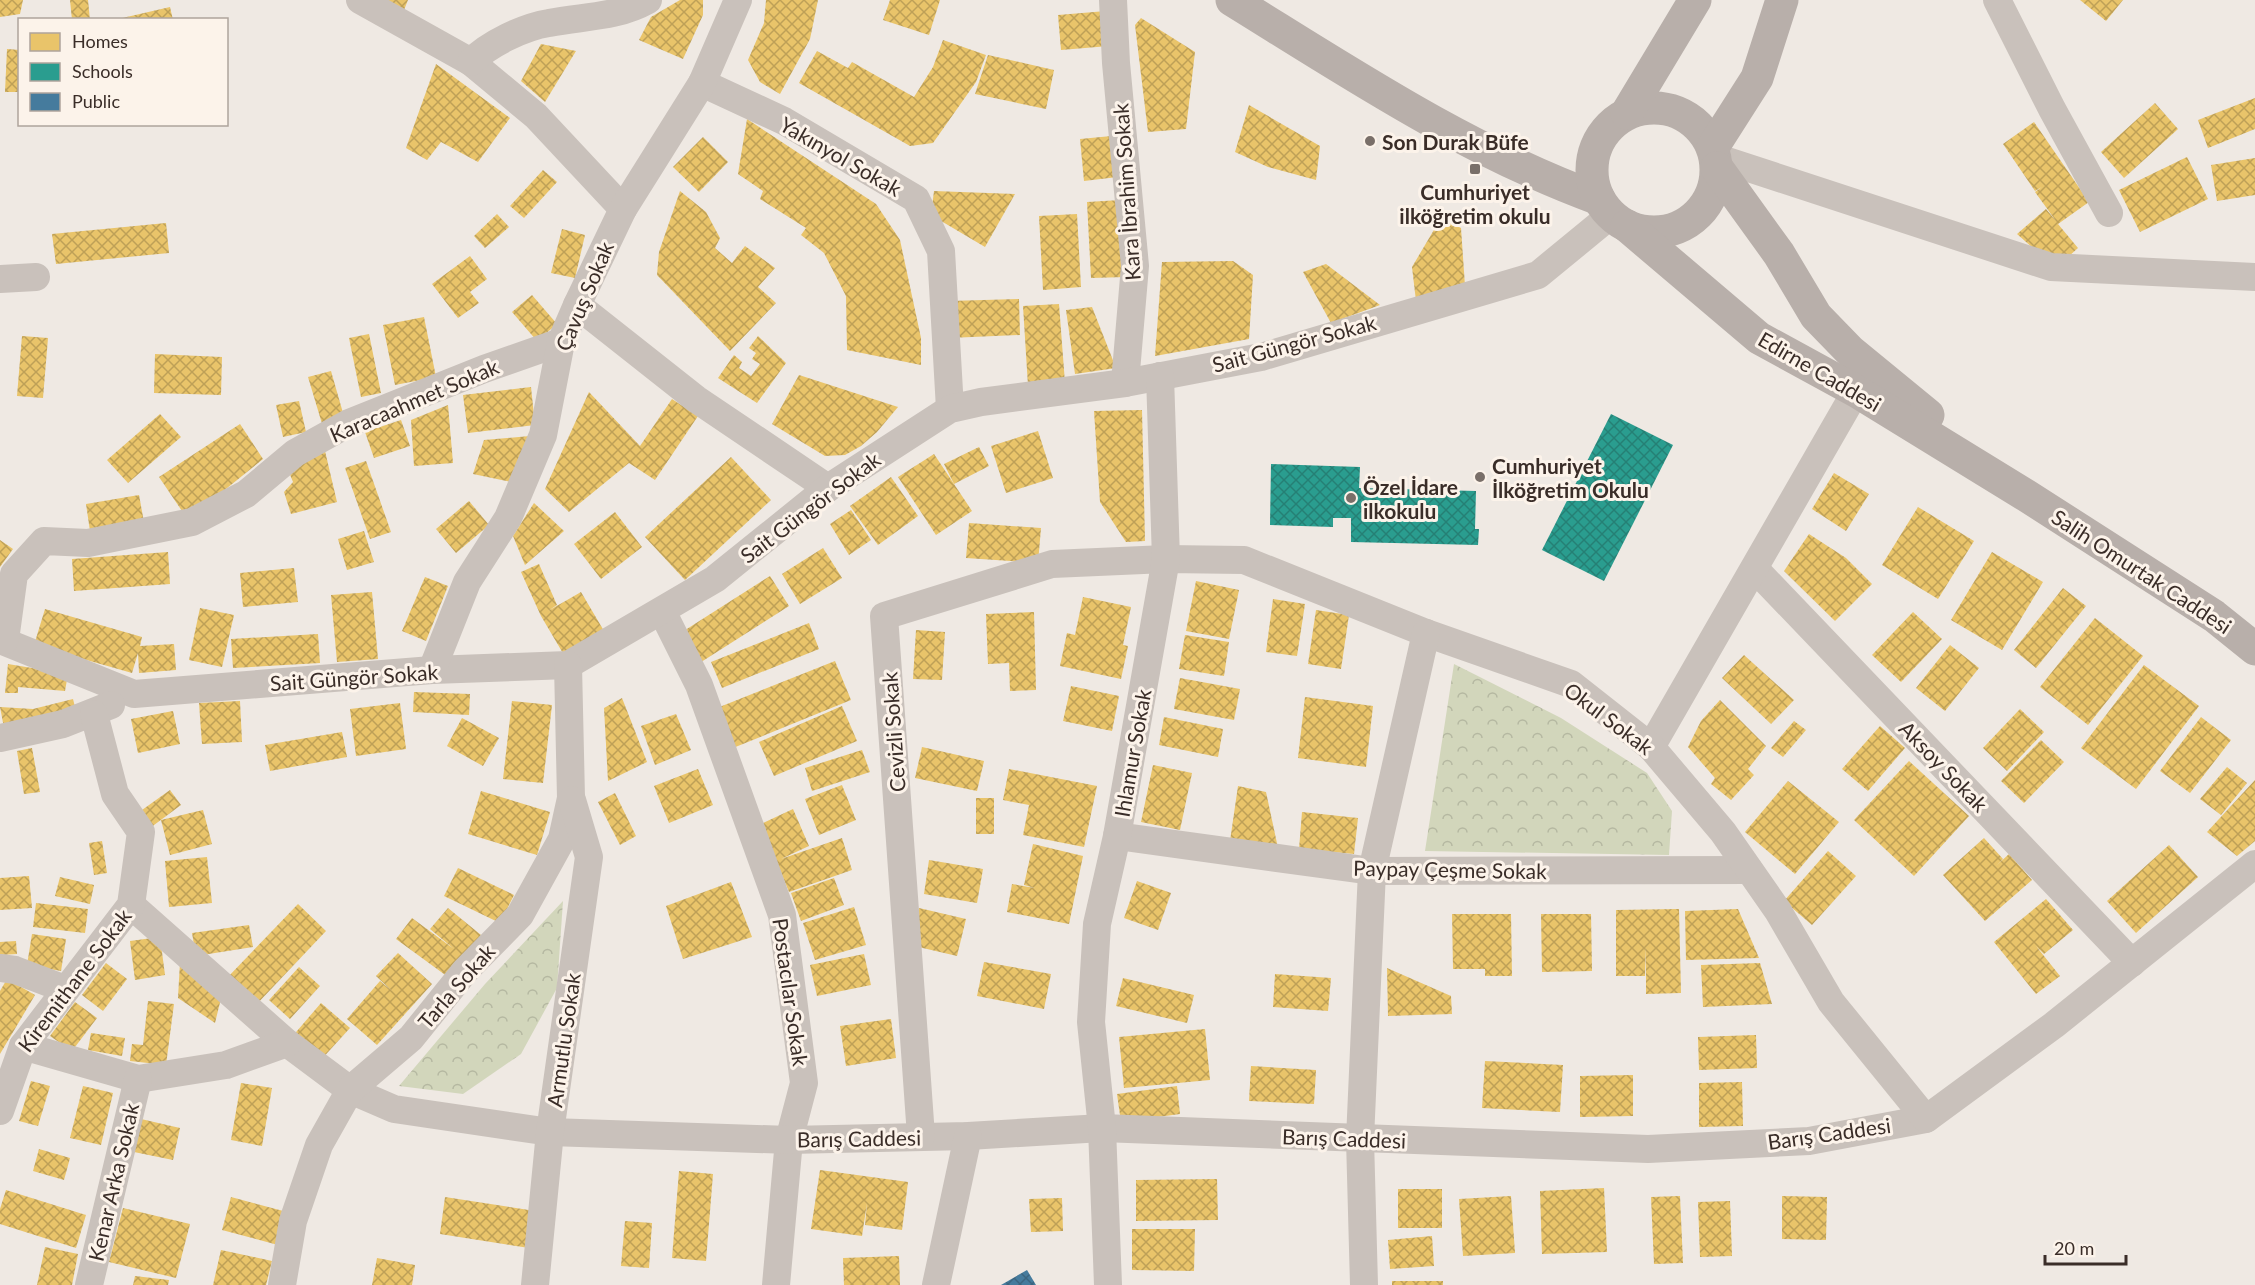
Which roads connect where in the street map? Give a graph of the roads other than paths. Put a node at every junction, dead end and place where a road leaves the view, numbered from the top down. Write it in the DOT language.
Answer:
graph roads {
  1 [pos="360,0"];
  2 [pos="648,0"];
  3 [pos="738,0"];
  4 [pos="1113,0"];
  5 [pos="1232,0"];
  6 [pos="1695,0"];
  7 [pos="1782,0"];
  8 [pos="2010,7"];
  9 [pos="471,62"];
  10 [pos="702,83"];
  11 [pos="1627,113"];
  12 [pos="1715,157"];
  13 [pos="623,209"];
  14 [pos="2109,213"];
  15 [pos="1612,214"];
  16 [pos="36,277"];
  17 [pos="2255,277"];
  18 [pos="0,279"];
  19 [pos="577,305"];
  20 [pos="561,342"];
  21 [pos="1161,376"];
  22 [pos="1125,383"];
  23 [pos="1856,391"];
  24 [pos="950,409"];
  25 [pos="828,488"];
  26 [pos="2027,496"];
  27 [pos="1166,559"];
  28 [pos="1755,569"];
  29 [pos="662,611"];
  30 [pos="1426,633"];
  31 [pos="2,640"];
  32 [pos="2255,649"];
  33 [pos="568,665"];
  34 [pos="432,670"];
  35 [pos="134,694"];
  36 [pos="93,714"];
  37 [pos="1,734"];
  38 [pos="1652,747"];
  39 [pos="571,798"];
  40 [pos="1117,837"];
  41 [pos="2255,864"];
  42 [pos="1749,870"];
  43 [pos="1372,871"];
  44 [pos="131,905"];
  45 [pos="2132,963"];
  46 [pos="0,968"];
  47 [pos="65,989"];
  48 [pos="287,1043"];
  49 [pos="23,1046"];
  50 [pos="138,1079"];
  51 [pos="350,1090"];
  52 [pos="0,1111"];
  53 [pos="1926,1119"];
  54 [pos="1102,1128"];
  55 [pos="550,1132"];
  56 [pos="921,1136"];
  57 [pos="968,1136"];
  58 [pos="1360,1139"];
  59 [pos="789,1140"];
  60 [pos="89,1285"];
  61 [pos="282,1285"];
  62 [pos="535,1285"];
  63 [pos="776,1285"];
  64 [pos="936,1285"];
  65 [pos="1108,1285"];
  66 [pos="1364,1285"];
  1 -- 9 [label="street"];
  2 -- 9 [label="street"];
  3 -- 10 [label="street, Çavuş Sokak"];
  4 -- 22 [label="street, Kara İbrahim Sokak"];
  5 -- 15 [label="main road"];
  6 -- 11 [label="main road"];
  7 -- 12 [label="main road"];
  8 -- 14 [label="street"];
  9 -- 13 [label="street"];
  10 -- 13 [label="street, Çavuş Sokak"];
  10 -- 24 [label="street, Yakınyol Sokak"];
  11 -- 12 [label="main road"];
  11 -- 15 [label="main road"];
  12 -- 15 [label="main road"];
  12 -- 17 [label="street"];
  12 -- 26 [label="main road"];
  13 -- 19 [label="street, Çavuş Sokak"];
  15 -- 21 [label="street, Sait Güngör Sokak"];
  15 -- 23 [label="main road, Edirne Caddesi"];
  16 -- 18 [label="street"];
  19 -- 20 [label="street, Çavuş Sokak"];
  19 -- 25 [label="street"];
  20 -- 31 [label="street, Karacaahmet Sokak"];
  20 -- 34 [label="street, Çavuş Sokak"];
  21 -- 22 [label="street, Sait Güngör Sokak"];
  21 -- 27 [label="street, Ihlamur Sokak"];
  22 -- 24 [label="street, Sait Güngör Sokak"];
  23 -- 26 [label="main road, Edirne Caddesi"];
  23 -- 28 [label="street"];
  24 -- 25 [label="street, Sait Güngör Sokak"];
  25 -- 29 [label="street, Sait Güngör Sokak"];
  26 -- 32 [label="main road, Salih Omurtak Caddesi"];
  27 -- 30 [label="street, Okul Sokak"];
  27 -- 40 [label="street, Ihlamur Sokak"];
  27 -- 56 [label="street, Cevizli Sokak"];
  28 -- 38 [label="street"];
  28 -- 45 [label="street, Aksoy Sokak"];
  29 -- 33 [label="street, Sait Güngör Sokak"];
  29 -- 59 [label="street, Postacılar Sokak"];
  30 -- 38 [label="street, Okul Sokak"];
  30 -- 43 [label="street"];
  31 -- 35 [label="street, Sait Güngör Sokak"];
  33 -- 34 [label="street, Sait Güngör Sokak"];
  33 -- 39 [label="street, Tarla Sokak"];
  34 -- 35 [label="street, Sait Güngör Sokak"];
  35 -- 36 [label="street"];
  36 -- 37 [label="street"];
  36 -- 44 [label="street, Kiremithane Sokak"];
  38 -- 42 [label="street, Okul Sokak"];
  39 -- 51 [label="street, Tarla Sokak"];
  39 -- 55 [label="street, Armutlu Sokak"];
  40 -- 43 [label="street, Paypay Çeşme Sokak"];
  40 -- 54 [label="street, Ihlamur Sokak"];
  41 -- 45 [label="street, Barış Caddesi"];
  42 -- 43 [label="street, Paypay Çeşme Sokak"];
  42 -- 53 [label="street, Okul Sokak"];
  43 -- 58 [label="street"];
  44 -- 47 [label="street, Kiremithane Sokak"];
  44 -- 48 [label="street, Barış Caddesi"];
  45 -- 53 [label="street, Barış Caddesi"];
  46 -- 47 [label="street"];
  47 -- 49 [label="street, Kiremithane Sokak"];
  48 -- 50 [label="street, Kenar Arka Sokak"];
  48 -- 51 [label="street, Barış Caddesi"];
  49 -- 50 [label="street, Kenar Arka Sokak"];
  49 -- 52 [label="street, Kiremithane Sokak"];
  50 -- 60 [label="street, Kenar Arka Sokak"];
  51 -- 55 [label="street, Barış Caddesi"];
  51 -- 61 [label="street, Tarla Sokak"];
  53 -- 58 [label="street, Barış Caddesi"];
  54 -- 57 [label="street, Barış Caddesi"];
  54 -- 58 [label="street, Barış Caddesi"];
  54 -- 65 [label="street, Ihlamur Sokak"];
  55 -- 59 [label="street, Barış Caddesi"];
  55 -- 62 [label="street, Armutlu Sokak"];
  56 -- 57 [label="street, Barış Caddesi"];
  56 -- 59 [label="street, Barış Caddesi"];
  57 -- 64 [label="street"];
  58 -- 66 [label="street"];
  59 -- 63 [label="street, Postacılar Sokak"];
}
